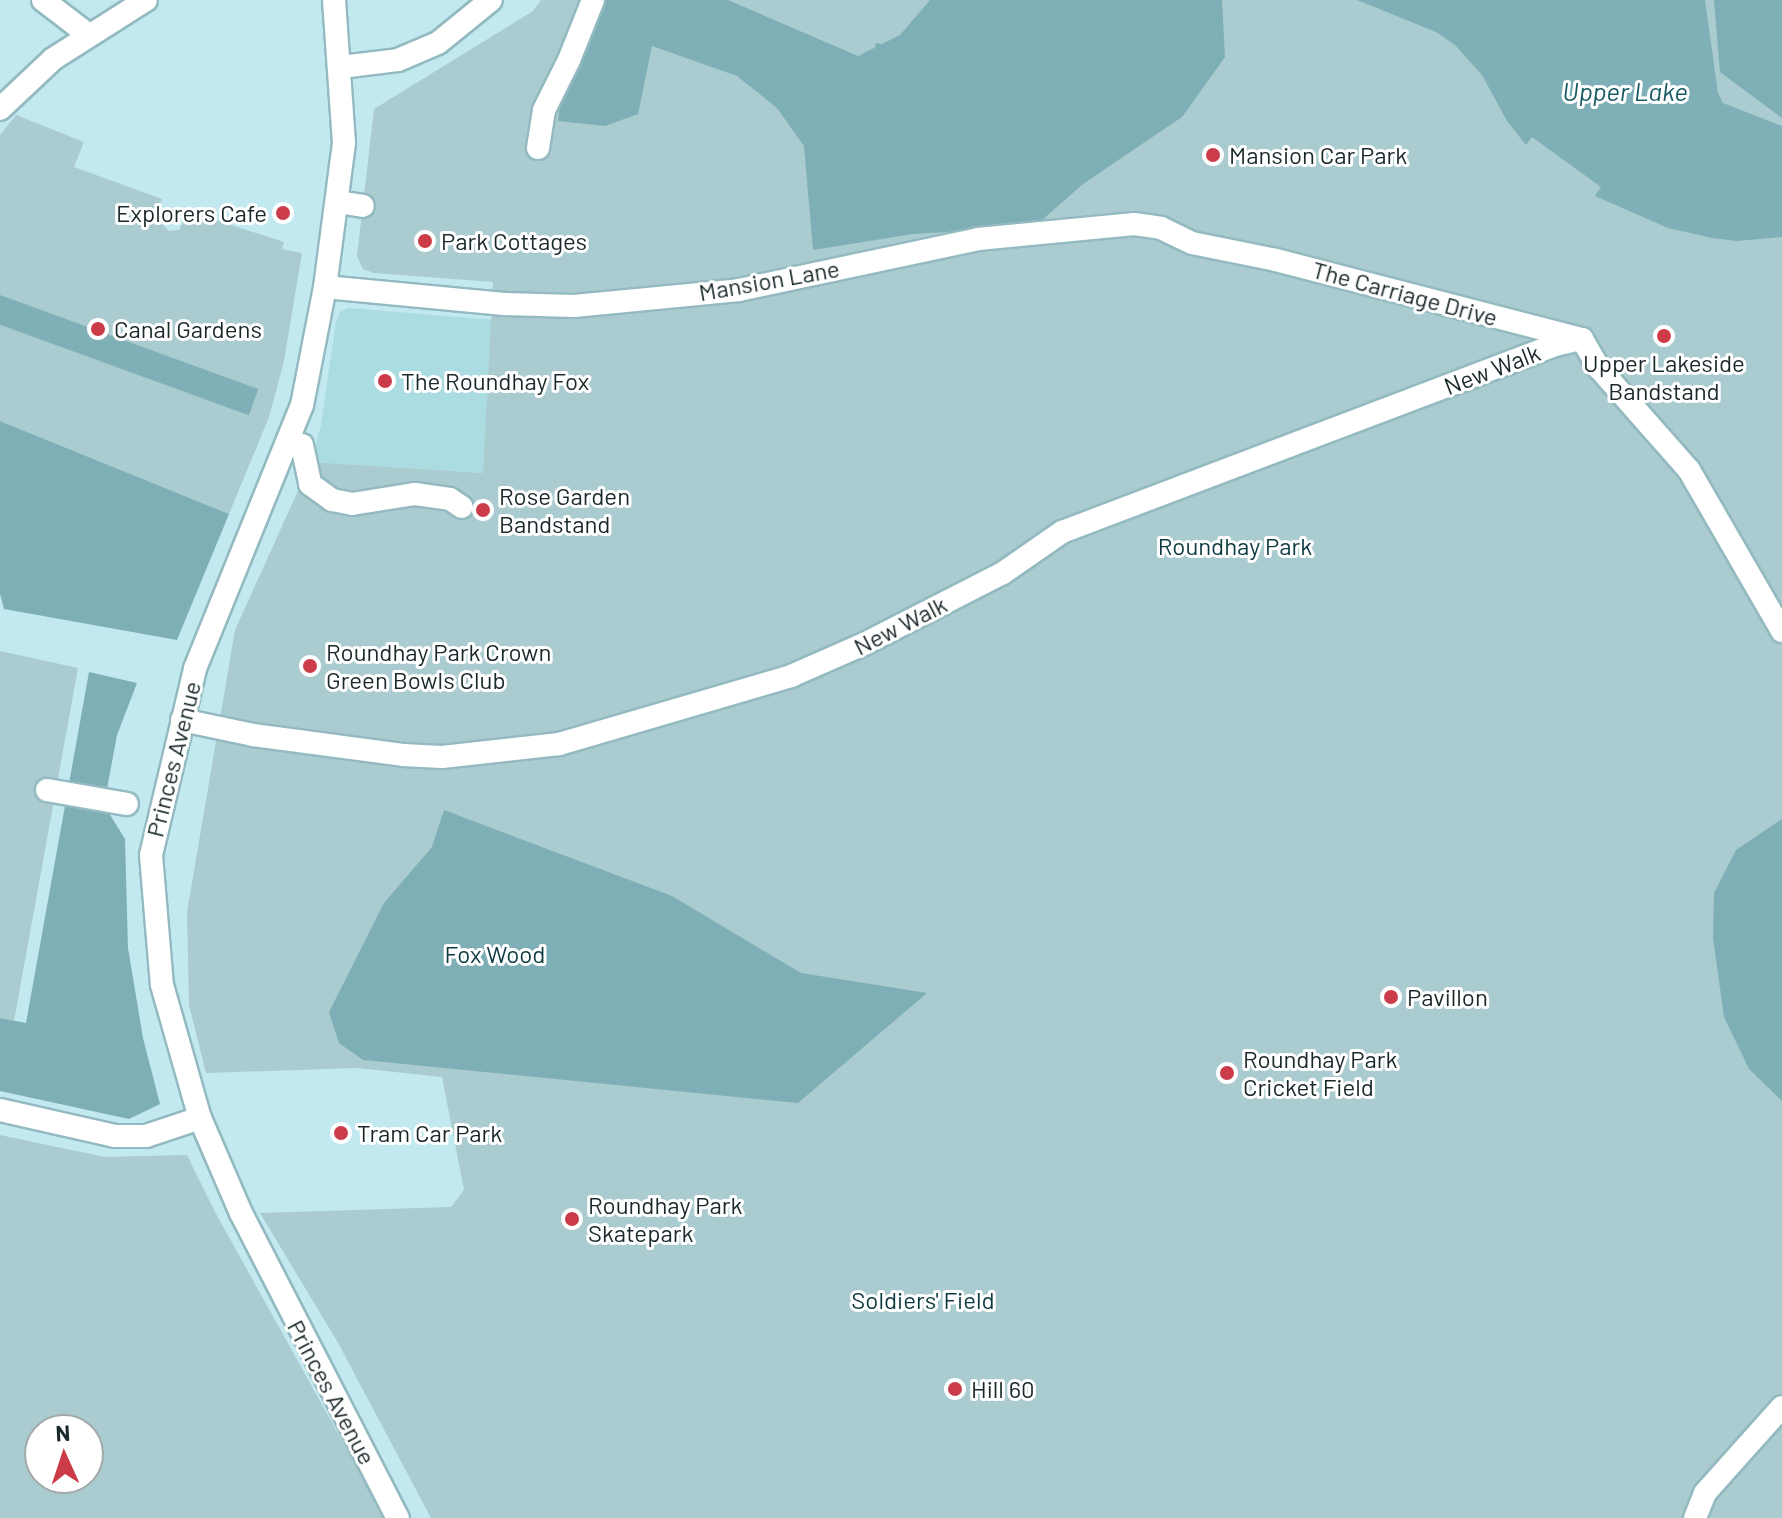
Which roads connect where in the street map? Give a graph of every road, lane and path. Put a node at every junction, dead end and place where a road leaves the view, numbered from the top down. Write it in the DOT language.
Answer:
graph roads {
  1 [pos="43,0"];
  2 [pos="146,0"];
  3 [pos="334,0"];
  4 [pos="491,0"];
  5 [pos="593,0"];
  6 [pos="89,35"];
  7 [pos="341,67"];
  8 [pos="0,109"];
  9 [pos="538,148"];
  10 [pos="338,202"];
  11 [pos="363,206"];
  12 [pos="1208,245"];
  13 [pos="325,287"];
  14 [pos="1582,339"];
  15 [pos="302,445"];
  16 [pos="462,507"];
  17 [pos="1782,631"];
  18 [pos="182,720"];
  19 [pos="47,790"];
  20 [pos="127,804"];
  21 [pos="0,1110"];
  22 [pos="200,1118"];
  23 [pos="1782,1407"];
  24 [pos="398,1518"];
  25 [pos="1695,1518"];
  1 -- 6 [label="street"];
  2 -- 6 [label="street"];
  3 -- 7 [label="street, Princes Avenue"];
  4 -- 7 [label="street"];
  5 -- 9 [label="street"];
  6 -- 8 [label="street"];
  7 -- 10 [label="street, Princes Avenue"];
  10 -- 11 [label="street"];
  10 -- 13 [label="street, Princes Avenue"];
  12 -- 13 [label="street, Mansion Lane"];
  12 -- 14 [label="street, The Carriage Drive"];
  13 -- 18 [label="street, Princes Avenue"];
  14 -- 17 [label="street"];
  14 -- 18 [label="street, New Walk"];
  15 -- 16 [label="street"];
  18 -- 22 [label="street, Princes Avenue"];
  19 -- 20 [label="street"];
  21 -- 22 [label="street"];
  22 -- 24 [label="street, Princes Avenue"];
  23 -- 25 [label="street"];
}
